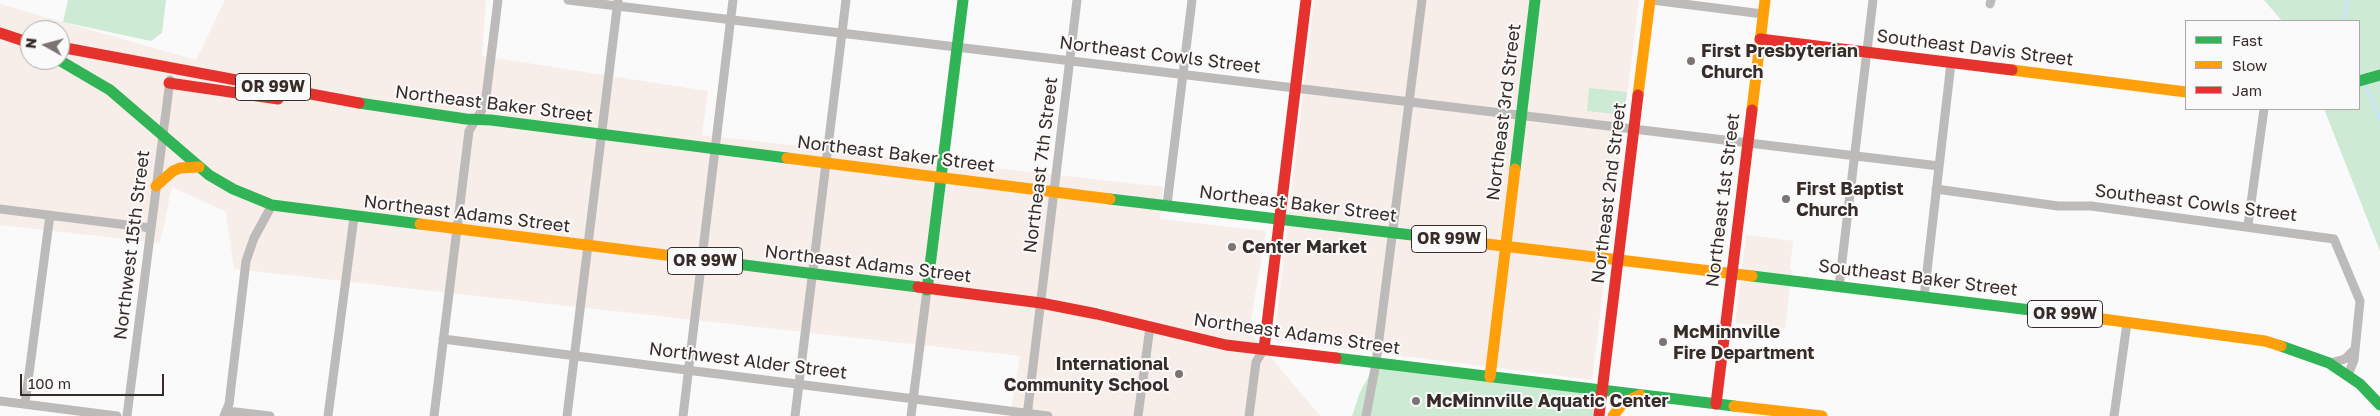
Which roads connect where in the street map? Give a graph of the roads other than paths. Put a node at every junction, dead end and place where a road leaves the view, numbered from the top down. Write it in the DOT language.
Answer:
graph roads {
  1 [pos="498,0"];
  2 [pos="568,0"];
  3 [pos="733,0"];
  4 [pos="846,0"];
  5 [pos="962,0"];
  6 [pos="1077,0"];
  7 [pos="1192,0"];
  8 [pos="1306,0"];
  9 [pos="1422,0"];
  10 [pos="1535,0"];
  11 [pos="1651,0"];
  12 [pos="1765,0"];
  13 [pos="1873,0"];
  14 [pos="617,3"];
  15 [pos="1763,14"];
  16 [pos="731,20"];
  17 [pos="0,33"];
  18 [pos="842,34"];
  19 [pos="1760,39"];
  20 [pos="20,40"];
  21 [pos="957,47"];
  22 [pos="70,49"];
  23 [pos="1867,52"];
  24 [pos="1070,61"];
  25 [pos="1951,63"];
  26 [pos="70,66"];
  27 [pos="171,68"];
  28 [pos="1182,75"];
  29 [pos="2380,75"];
  30 [pos="2360,80"];
  31 [pos="169,83"];
  32 [pos="1295,88"];
  33 [pos="2185,92"];
  34 [pos="1409,102"];
  35 [pos="376,106"];
  36 [pos="2264,110"];
  37 [pos="1522,115"];
  38 [pos="476,119"];
  39 [pos="1635,130"];
  40 [pos="601,135"];
  41 [pos="162,137"];
  42 [pos="1748,144"];
  43 [pos="715,149"];
  44 [pos="1855,156"];
  45 [pos="826,163"];
  46 [pos="1939,166"];
  47 [pos="199,167"];
  48 [pos="941,177"];
  49 [pos="156,186"];
  50 [pos="1936,189"];
  51 [pos="1054,192"];
  52 [pos="272,205"];
  53 [pos="1167,205"];
  54 [pos="0,209"];
  55 [pos="50,215"];
  56 [pos="354,217"];
  57 [pos="1279,219"];
  58 [pos="2248,225"];
  59 [pos="151,228"];
  60 [pos="457,230"];
  61 [pos="1393,233"];
  62 [pos="1506,246"];
  63 [pos="588,247"];
  64 [pos="1619,260"];
  65 [pos="701,261"];
  66 [pos="1732,274"];
  67 [pos="812,275"];
  68 [pos="1839,286"];
  69 [pos="927,290"];
  70 [pos="1924,297"];
  71 [pos="1041,304"];
  72 [pos="2127,323"];
  73 [pos="1150,327"];
  74 [pos="443,339"];
  75 [pos="1264,349"];
  76 [pos="2353,352"];
  77 [pos="575,355"];
  78 [pos="1376,363"];
  79 [pos="2329,363"];
  80 [pos="688,370"];
  81 [pos="2348,375"];
  82 [pos="1490,377"];
  83 [pos="799,384"];
  84 [pos="1602,390"];
  85 [pos="1640,394"];
  86 [pos="913,398"];
  87 [pos="0,401"];
  88 [pos="26,404"];
  89 [pos="1716,404"];
  90 [pos="2380,405"];
  91 [pos="225,414"];
  92 [pos="1027,415"];
  93 [pos="117,416"];
  94 [pos="127,416"];
  95 [pos="270,416"];
  96 [pos="328,416"];
  97 [pos="434,416"];
  98 [pos="567,416"];
  99 [pos="682,416"];
  100 [pos="795,416"];
  101 [pos="911,416"];
  102 [pos="1048,416"];
  103 [pos="1138,416"];
  104 [pos="1249,416"];
  105 [pos="1366,416"];
  106 [pos="1599,416"];
  107 [pos="1613,416"];
  108 [pos="1822,416"];
  109 [pos="2114,416"];
  1 -- 38 [label="street"];
  2 -- 14 [label="street, Northeast Cowls Street"];
  3 -- 16 [label="street"];
  4 -- 18 [label="street"];
  5 -- 21 [label="main road"];
  6 -- 24 [label="street, Northeast 7th Street"];
  7 -- 28 [label="street"];
  8 -- 32 [label="main road"];
  9 -- 34 [label="street"];
  10 -- 37 [label="main road, Northeast 3rd Street"];
  11 -- 15 [label="street"];
  11 -- 39 [label="main road, Northeast 2nd Street"];
  12 -- 15 [label="main road, Northeast 1st Street"];
  13 -- 23 [label="street"];
  14 -- 16 [label="street, Northeast Cowls Street"];
  14 -- 40 [label="street"];
  15 -- 19 [label="main road, Northeast 1st Street"];
  16 -- 18 [label="street, Northeast Cowls Street"];
  16 -- 43 [label="street"];
  17 -- 20 [label="main road"];
  18 -- 21 [label="street, Northeast Cowls Street"];
  18 -- 45 [label="street"];
  19 -- 23 [label="main road, Southeast Davis Street"];
  19 -- 42 [label="main road, Northeast 1st Street"];
  21 -- 24 [label="street, Northeast Cowls Street"];
  21 -- 48 [label="main road"];
  22 -- 27 [label="main road, Northeast Baker Street / OR 99W"];
  23 -- 25 [label="main road, Southeast Davis Street"];
  23 -- 44 [label="street"];
  24 -- 28 [label="street, Northeast Cowls Street"];
  24 -- 51 [label="street, Northeast 7th Street"];
  25 -- 33 [label="main road, Southeast Davis Street"];
  25 -- 46 [label="street"];
  26 -- 41 [label="main road, Northeast Adams Street / OR 99W"];
  27 -- 31 [label="street, Northwest 15th Street"];
  27 -- 35 [label="main road, Northeast Baker Street / OR 99W"];
  28 -- 32 [label="street, Northeast Cowls Street"];
  28 -- 53 [label="street"];
  29 -- 30 [label="main road"];
  31 -- 35 [label="main road"];
  31 -- 41 [label="street, Northwest 15th Street"];
  32 -- 34 [label="street, Northeast Cowls Street"];
  32 -- 57 [label="main road"];
  34 -- 37 [label="street, Northeast Cowls Street"];
  34 -- 61 [label="street"];
  35 -- 38 [label="main road, Northeast Baker Street / OR 99W"];
  36 -- 58 [label="street"];
  37 -- 39 [label="street, Northeast Cowls Street"];
  37 -- 62 [label="main road, Northeast 3rd Street"];
  38 -- 40 [label="main road, Northeast Baker Street / OR 99W"];
  38 -- 60 [label="street"];
  39 -- 42 [label="street, Northeast Cowls Street"];
  39 -- 64 [label="main road, Northeast 2nd Street"];
  40 -- 43 [label="main road, Northeast Baker Street / OR 99W"];
  40 -- 63 [label="street"];
  41 -- 47 [label="main road, Northeast Adams Street / OR 99W"];
  41 -- 49 [label="street, Northwest 15th Street"];
  42 -- 44 [label="street"];
  42 -- 66 [label="main road, Northeast 1st Street"];
  43 -- 45 [label="main road, Northeast Baker Street / OR 99W"];
  43 -- 65 [label="street"];
  44 -- 46 [label="street"];
  44 -- 68 [label="street"];
  45 -- 48 [label="main road, Northeast Baker Street / OR 99W"];
  45 -- 67 [label="street"];
  46 -- 50 [label="street"];
  47 -- 49 [label="main road"];
  47 -- 52 [label="main road, Northeast Adams Street / OR 99W"];
  48 -- 51 [label="main road, Northeast Baker Street / OR 99W"];
  48 -- 69 [label="main road"];
  49 -- 59 [label="street, Northwest 15th Street"];
  50 -- 58 [label="street, Southeast Cowls Street"];
  50 -- 70 [label="street"];
  51 -- 53 [label="main road, Northeast Baker Street / OR 99W"];
  51 -- 71 [label="street, Northeast 7th Street"];
  52 -- 56 [label="main road, Northeast Adams Street / OR 99W"];
  52 -- 91 [label="street"];
  53 -- 57 [label="main road, Northeast Baker Street / OR 99W"];
  54 -- 55 [label="street"];
  55 -- 59 [label="street"];
  55 -- 88 [label="street"];
  56 -- 60 [label="main road, Northeast Adams Street / OR 99W"];
  56 -- 96 [label="street"];
  57 -- 61 [label="main road, Northeast Baker Street / OR 99W"];
  57 -- 75 [label="main road"];
  58 -- 76 [label="street, Southeast Cowls Street"];
  59 -- 94 [label="street, Northwest 15th Street"];
  60 -- 63 [label="main road, Northeast Adams Street / OR 99W"];
  60 -- 74 [label="street"];
  61 -- 62 [label="main road, Northeast Baker Street / OR 99W"];
  61 -- 78 [label="street"];
  62 -- 64 [label="main road, Northeast Baker Street / OR 99W"];
  62 -- 82 [label="main road, Northeast 3rd Street"];
  63 -- 65 [label="main road, Northeast Adams Street / OR 99W"];
  63 -- 77 [label="street"];
  64 -- 66 [label="main road, Northeast Baker Street / OR 99W"];
  64 -- 84 [label="main road, Northeast 2nd Street"];
  65 -- 67 [label="main road, Northeast Adams Street / OR 99W"];
  65 -- 80 [label="street"];
  66 -- 68 [label="main road, Southeast Baker Street / OR 99W"];
  66 -- 89 [label="main road, Northeast 1st Street"];
  67 -- 69 [label="main road, Northeast Adams Street / OR 99W"];
  67 -- 83 [label="street"];
  68 -- 70 [label="main road, Southeast Baker Street / OR 99W"];
  69 -- 71 [label="main road, Northeast Adams Street / OR 99W"];
  69 -- 86 [label="street"];
  70 -- 72 [label="main road, Southeast Baker Street / OR 99W"];
  71 -- 73 [label="main road, Northeast Adams Street / OR 99W"];
  71 -- 92 [label="street, Northeast 7th Street"];
  72 -- 79 [label="main road, Southeast Baker Street / OR 99W"];
  72 -- 109 [label="street"];
  73 -- 75 [label="main road, Northeast Adams Street / OR 99W"];
  73 -- 103 [label="street"];
  74 -- 77 [label="street, Northwest Alder Street"];
  74 -- 97 [label="street"];
  75 -- 78 [label="main road, Northeast Adams Street / OR 99W"];
  75 -- 104 [label="street"];
  76 -- 79 [label="street"];
  76 -- 81 [label="street, Southeast Cowls Street"];
  77 -- 80 [label="street, Northwest Alder Street"];
  77 -- 98 [label="street"];
  78 -- 82 [label="main road, Northeast Adams Street / OR 99W"];
  78 -- 105 [label="street"];
  79 -- 81 [label="main road, Southeast Baker Street / OR 99W"];
  80 -- 83 [label="street, Northwest Alder Street"];
  80 -- 99 [label="street"];
  81 -- 90 [label="main road, Southeast Baker Street / OR 99W"];
  82 -- 84 [label="main road, Northeast Adams Street / OR 99W"];
  83 -- 86 [label="street, Northwest Alder Street"];
  83 -- 100 [label="street"];
  84 -- 85 [label="main road, Northeast Adams Street / OR 99W"];
  84 -- 106 [label="main road, Northeast 2nd Street"];
  85 -- 89 [label="main road, Northeast Adams Street / OR 99W"];
  85 -- 107 [label="main road"];
  86 -- 92 [label="street, Northwest Alder Street"];
  86 -- 101 [label="street"];
  87 -- 88 [label="street"];
  88 -- 93 [label="street"];
  89 -- 108 [label="main road, OR 99W"];
  91 -- 95 [label="street"];
  92 -- 102 [label="street, Northwest Alder Street"];
}
